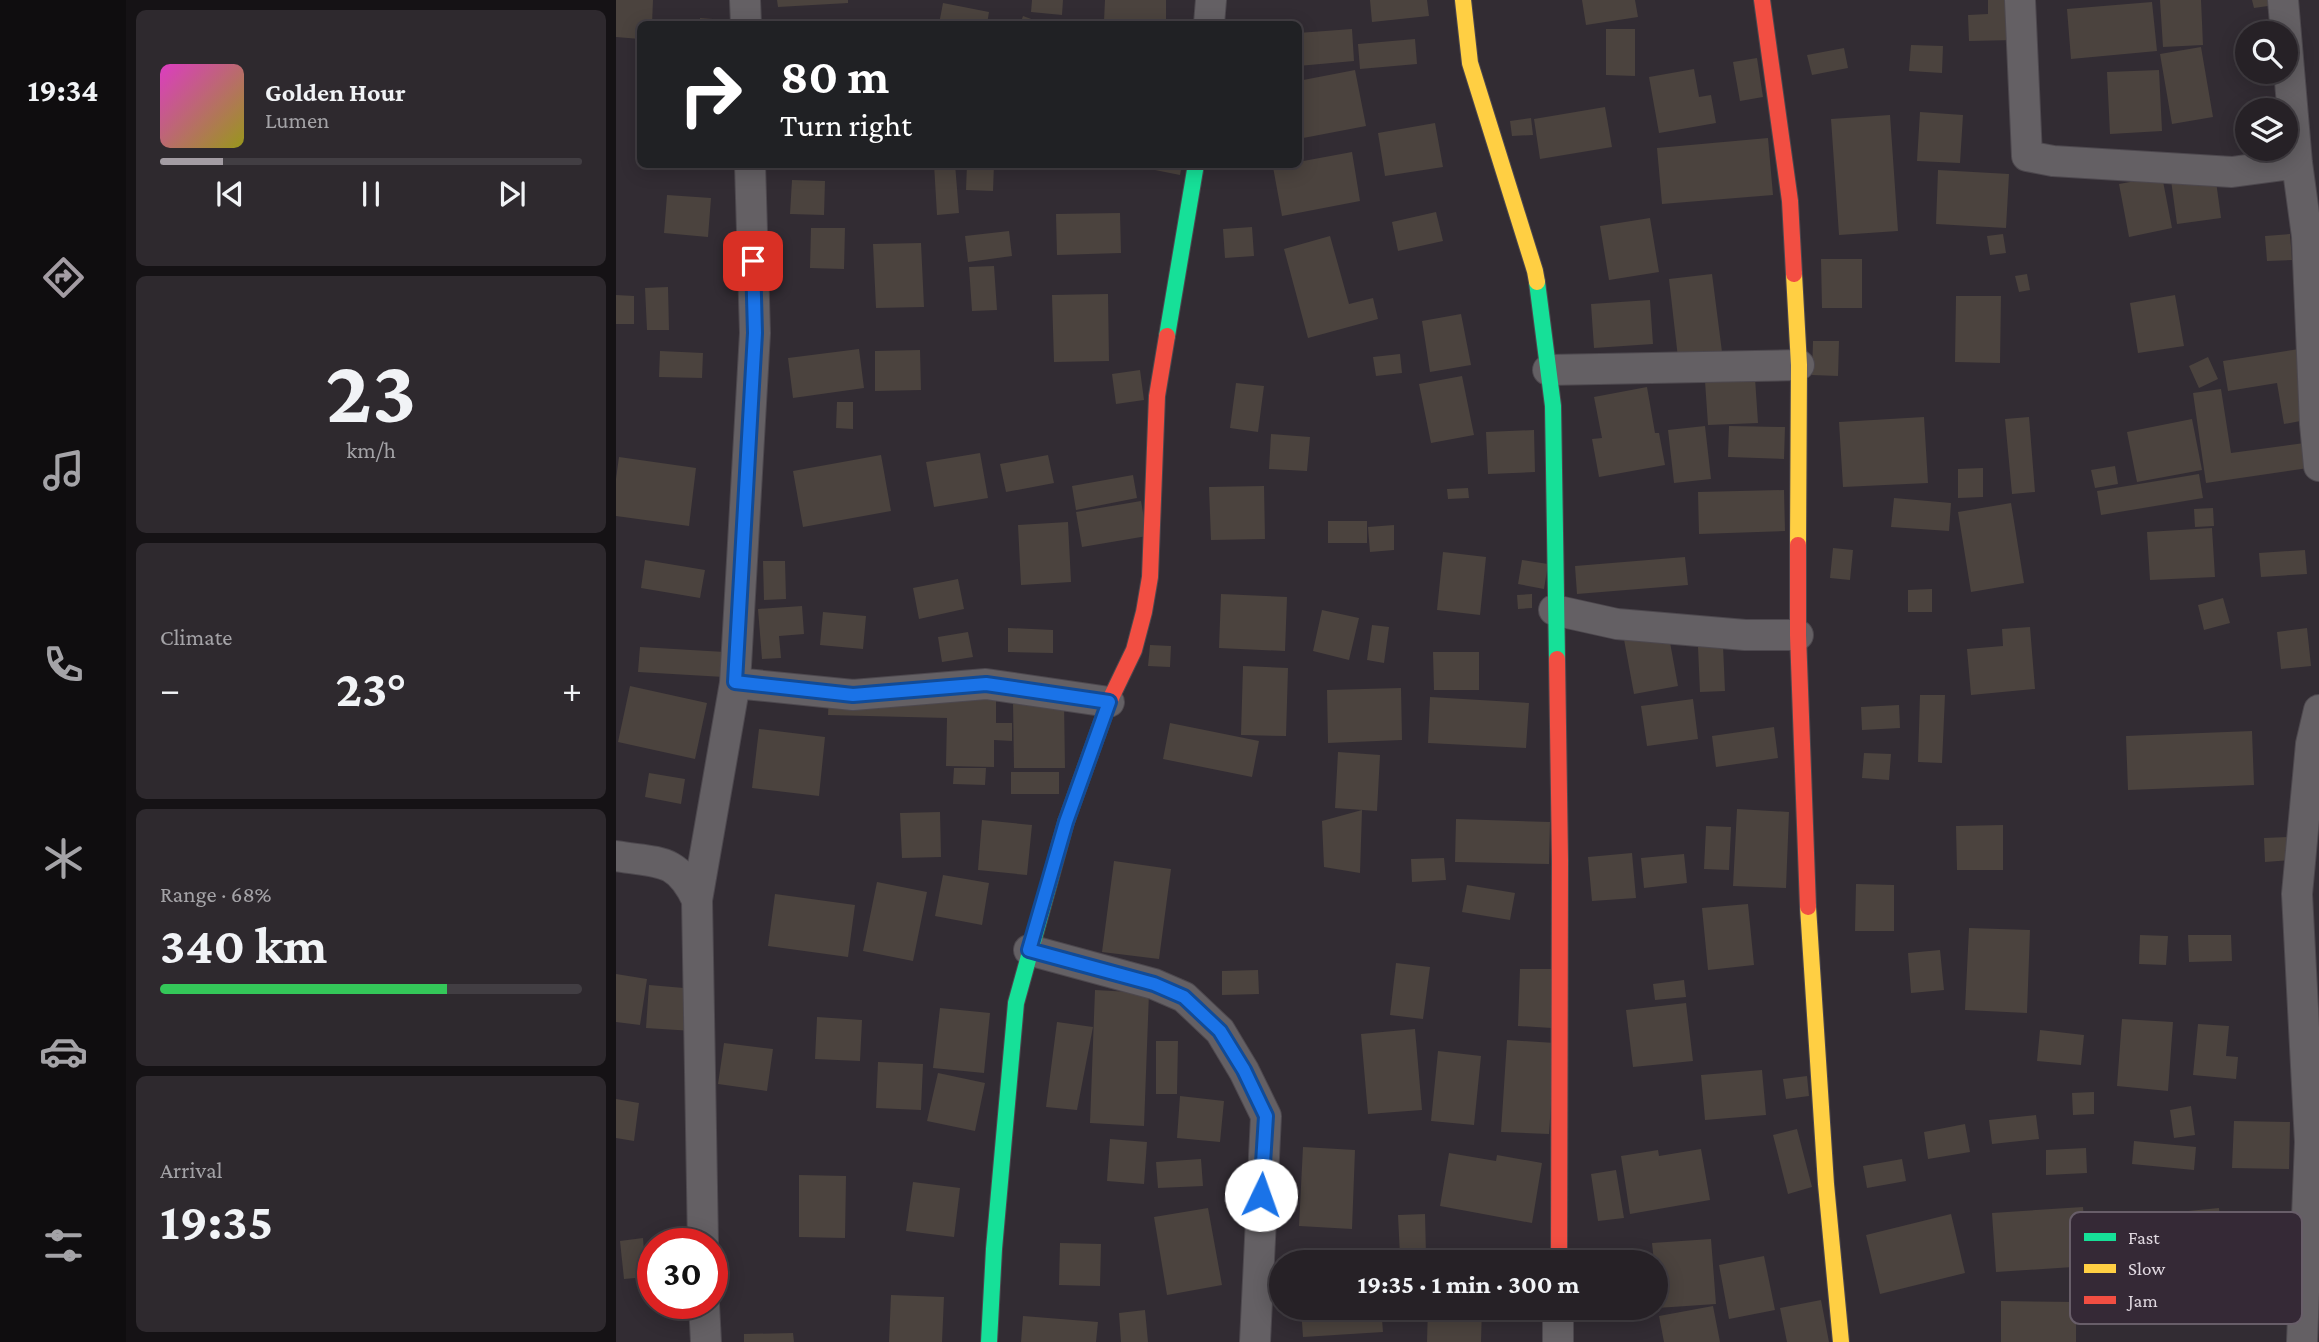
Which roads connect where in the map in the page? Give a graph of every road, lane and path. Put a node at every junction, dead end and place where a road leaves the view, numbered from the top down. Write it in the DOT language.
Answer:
graph roads {
  1 [pos="745,0"];
  2 [pos="1211,0"];
  3 [pos="1463,0"];
  4 [pos="1762,0"];
  5 [pos="2020,0"];
  6 [pos="2283,0"];
  7 [pos="746,21"];
  8 [pos="1209,21"];
  9 [pos="2297,163"];
  10 [pos="750,168"];
  11 [pos="1195,168"];
  12 [pos="1799,365"];
  13 [pos="1548,370"];
  14 [pos="2319,466"];
  15 [pos="1554,610"];
  16 [pos="1798,635"];
  17 [pos="735,682"];
  18 [pos="1109,702"];
  19 [pos="2319,710"];
  20 [pos="616,856"];
  21 [pos="697,900"];
  22 [pos="1029,950"];
  23 [pos="703,1228"];
  24 [pos="1559,1250"];
  25 [pos="705,1319"];
  26 [pos="1558,1320"];
  27 [pos="706,1342"];
  28 [pos="989,1342"];
  29 [pos="1255,1342"];
  30 [pos="1558,1342"];
  31 [pos="1841,1342"];
  32 [pos="2302,1342"];
  1 -- 7 [label="street"];
  2 -- 8 [label="street"];
  3 -- 13 [label="street"];
  4 -- 12 [label="street"];
  5 -- 9 [label="street"];
  6 -- 9 [label="street"];
  9 -- 14 [label="street"];
  10 -- 17 [label="street"];
  11 -- 18 [label="street"];
  12 -- 13 [label="street"];
  12 -- 16 [label="street"];
  13 -- 15 [label="street"];
  15 -- 16 [label="street"];
  15 -- 24 [label="street"];
  16 -- 31 [label="street"];
  17 -- 18 [label="street"];
  17 -- 21 [label="street"];
  18 -- 22 [label="street"];
  19 -- 32 [label="street"];
  20 -- 21 [label="street"];
  21 -- 23 [label="street"];
  22 -- 28 [label="street"];
  22 -- 29 [label="street"];
  25 -- 27 [label="street"];
  26 -- 30 [label="street"];
}
